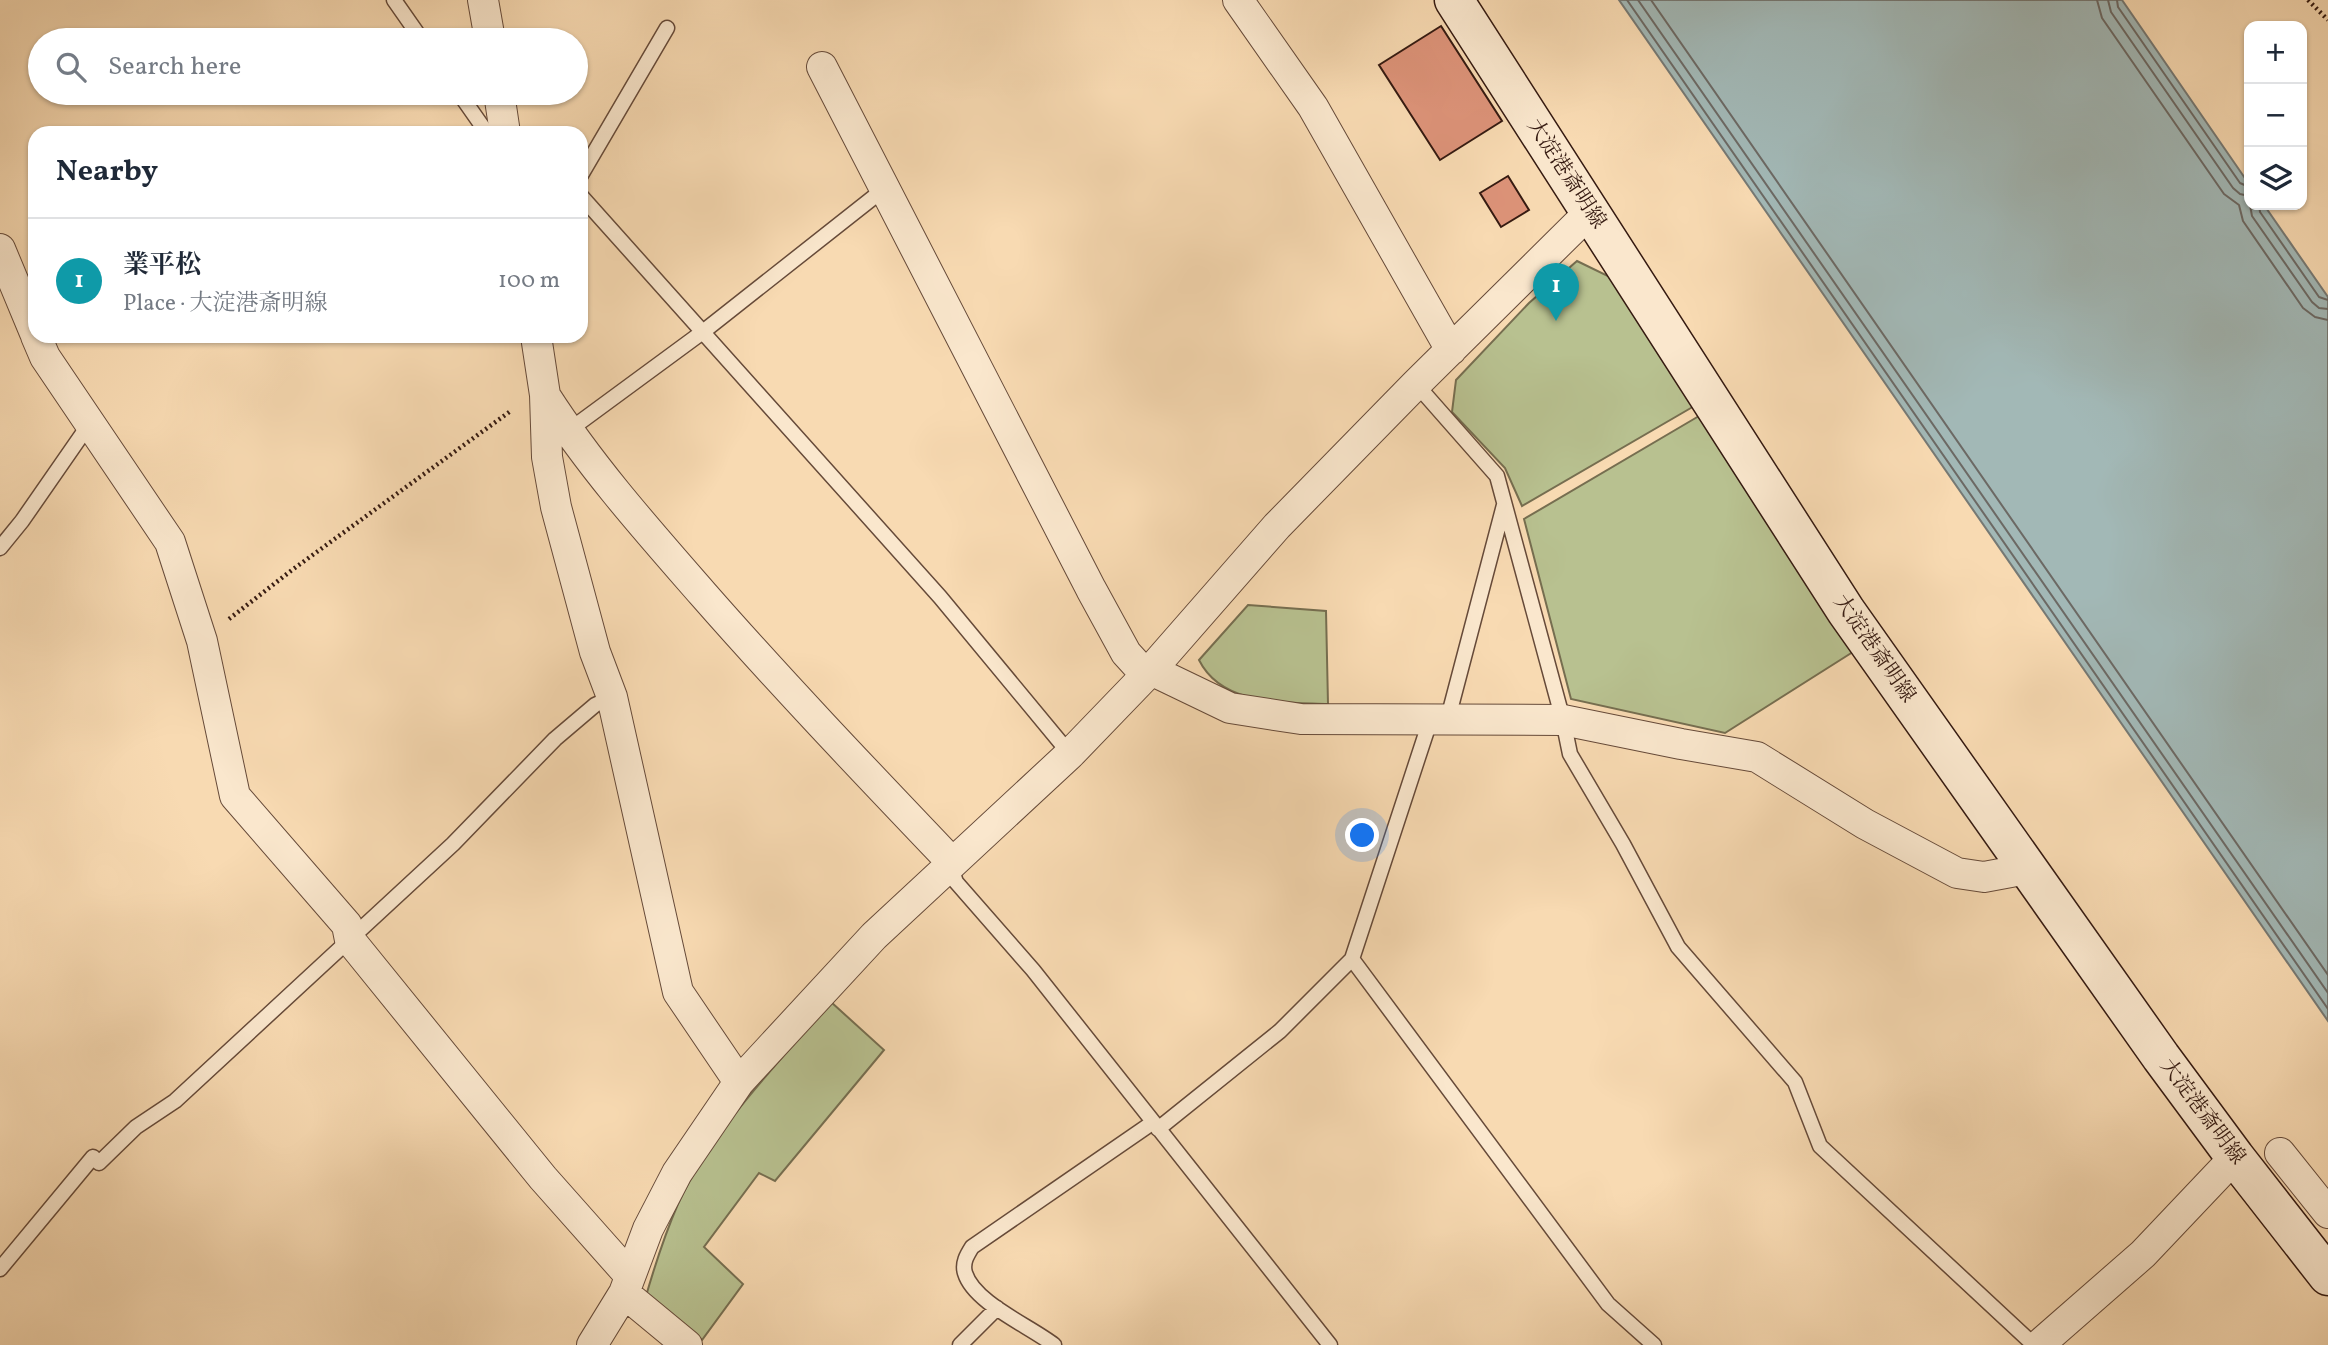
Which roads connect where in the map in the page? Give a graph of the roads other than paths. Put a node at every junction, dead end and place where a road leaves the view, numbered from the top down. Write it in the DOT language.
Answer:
graph roads {
  1 [pos="394,0"];
  2 [pos="483,0"];
  3 [pos="1238,0"];
  4 [pos="1454,0"];
  5 [pos="414,28"];
  6 [pos="488,28"];
  7 [pos="667,28"];
  8 [pos="822,67"];
  9 [pos="467,105"];
  10 [pos="501,105"];
  11 [pos="482,126"];
  12 [pos="504,126"];
  13 [pos="588,163"];
  14 [pos="884,189"];
  15 [pos="588,204"];
  16 [pos="1590,212"];
  17 [pos="0,249"];
  18 [pos="28,316"];
  19 [pos="704,331"];
  20 [pos="39,343"];
  21 [pos="537,343"];
  22 [pos="1451,349"];
  23 [pos="1416,384"];
  24 [pos="545,395"];
  25 [pos="90,423"];
  26 [pos="568,431"];
  27 [pos="1504,503"];
  28 [pos="0,548"];
  29 [pos="1149,673"];
  30 [pos="612,697"];
  31 [pos="1439,718"];
  32 [pos="1563,720"];
  33 [pos="1070,754"];
  34 [pos="950,865"];
  35 [pos="2027,869"];
  36 [pos="350,940"];
  37 [pos="1352,959"];
  38 [pos="739,1082"];
  39 [pos="1155,1126"];
  40 [pos="2280,1153"];
  41 [pos="2235,1157"];
  42 [pos="2328,1213"];
  43 [pos="0,1269"];
  44 [pos="2328,1276"];
  45 [pos="627,1284"];
  46 [pos="996,1308"];
  47 [pos="592,1345"];
  48 [pos="687,1345"];
  49 [pos="960,1345"];
  50 [pos="1055,1345"];
  51 [pos="1330,1345"];
  52 [pos="1654,1345"];
  53 [pos="2036,1345"];
  1 -- 5 [label="lane"];
  2 -- 6 [label="street"];
  3 -- 22 [label="street"];
  4 -- 16 [label="main road, 大淀港斎明線"];
  7 -- 13 [label="lane"];
  8 -- 14 [label="street"];
  9 -- 11 [label="lane"];
  10 -- 12 [label="street"];
  14 -- 19 [label="lane"];
  14 -- 29 [label="street"];
  15 -- 19 [label="lane"];
  16 -- 22 [label="street"];
  16 -- 35 [label="main road, 大淀港斎明線"];
  17 -- 18 [label="street"];
  19 -- 26 [label="lane"];
  19 -- 33 [label="lane"];
  20 -- 25 [label="street"];
  21 -- 24 [label="street"];
  22 -- 23 [label="street"];
  23 -- 27 [label="lane"];
  23 -- 29 [label="street"];
  24 -- 26 [label="street"];
  24 -- 30 [label="street"];
  25 -- 28 [label="lane"];
  25 -- 36 [label="street"];
  26 -- 34 [label="street"];
  27 -- 31 [label="lane"];
  27 -- 32 [label="lane"];
  29 -- 31 [label="street"];
  29 -- 33 [label="street"];
  30 -- 36 [label="lane"];
  30 -- 38 [label="street"];
  31 -- 32 [label="street"];
  31 -- 37 [label="lane"];
  32 -- 35 [label="street"];
  32 -- 53 [label="lane"];
  33 -- 34 [label="street"];
  34 -- 38 [label="street"];
  34 -- 39 [label="lane"];
  35 -- 41 [label="main road, 大淀港斎明線"];
  36 -- 43 [label="lane"];
  36 -- 45 [label="street"];
  37 -- 39 [label="lane"];
  37 -- 52 [label="lane"];
  38 -- 45 [label="street"];
  39 -- 46 [label="lane"];
  39 -- 51 [label="lane"];
  40 -- 42 [label="street"];
  41 -- 44 [label="main road, 大淀港斎明線"];
  41 -- 53 [label="street"];
  45 -- 47 [label="street"];
  45 -- 48 [label="street"];
  46 -- 49 [label="lane"];
  46 -- 50 [label="lane"];
}
